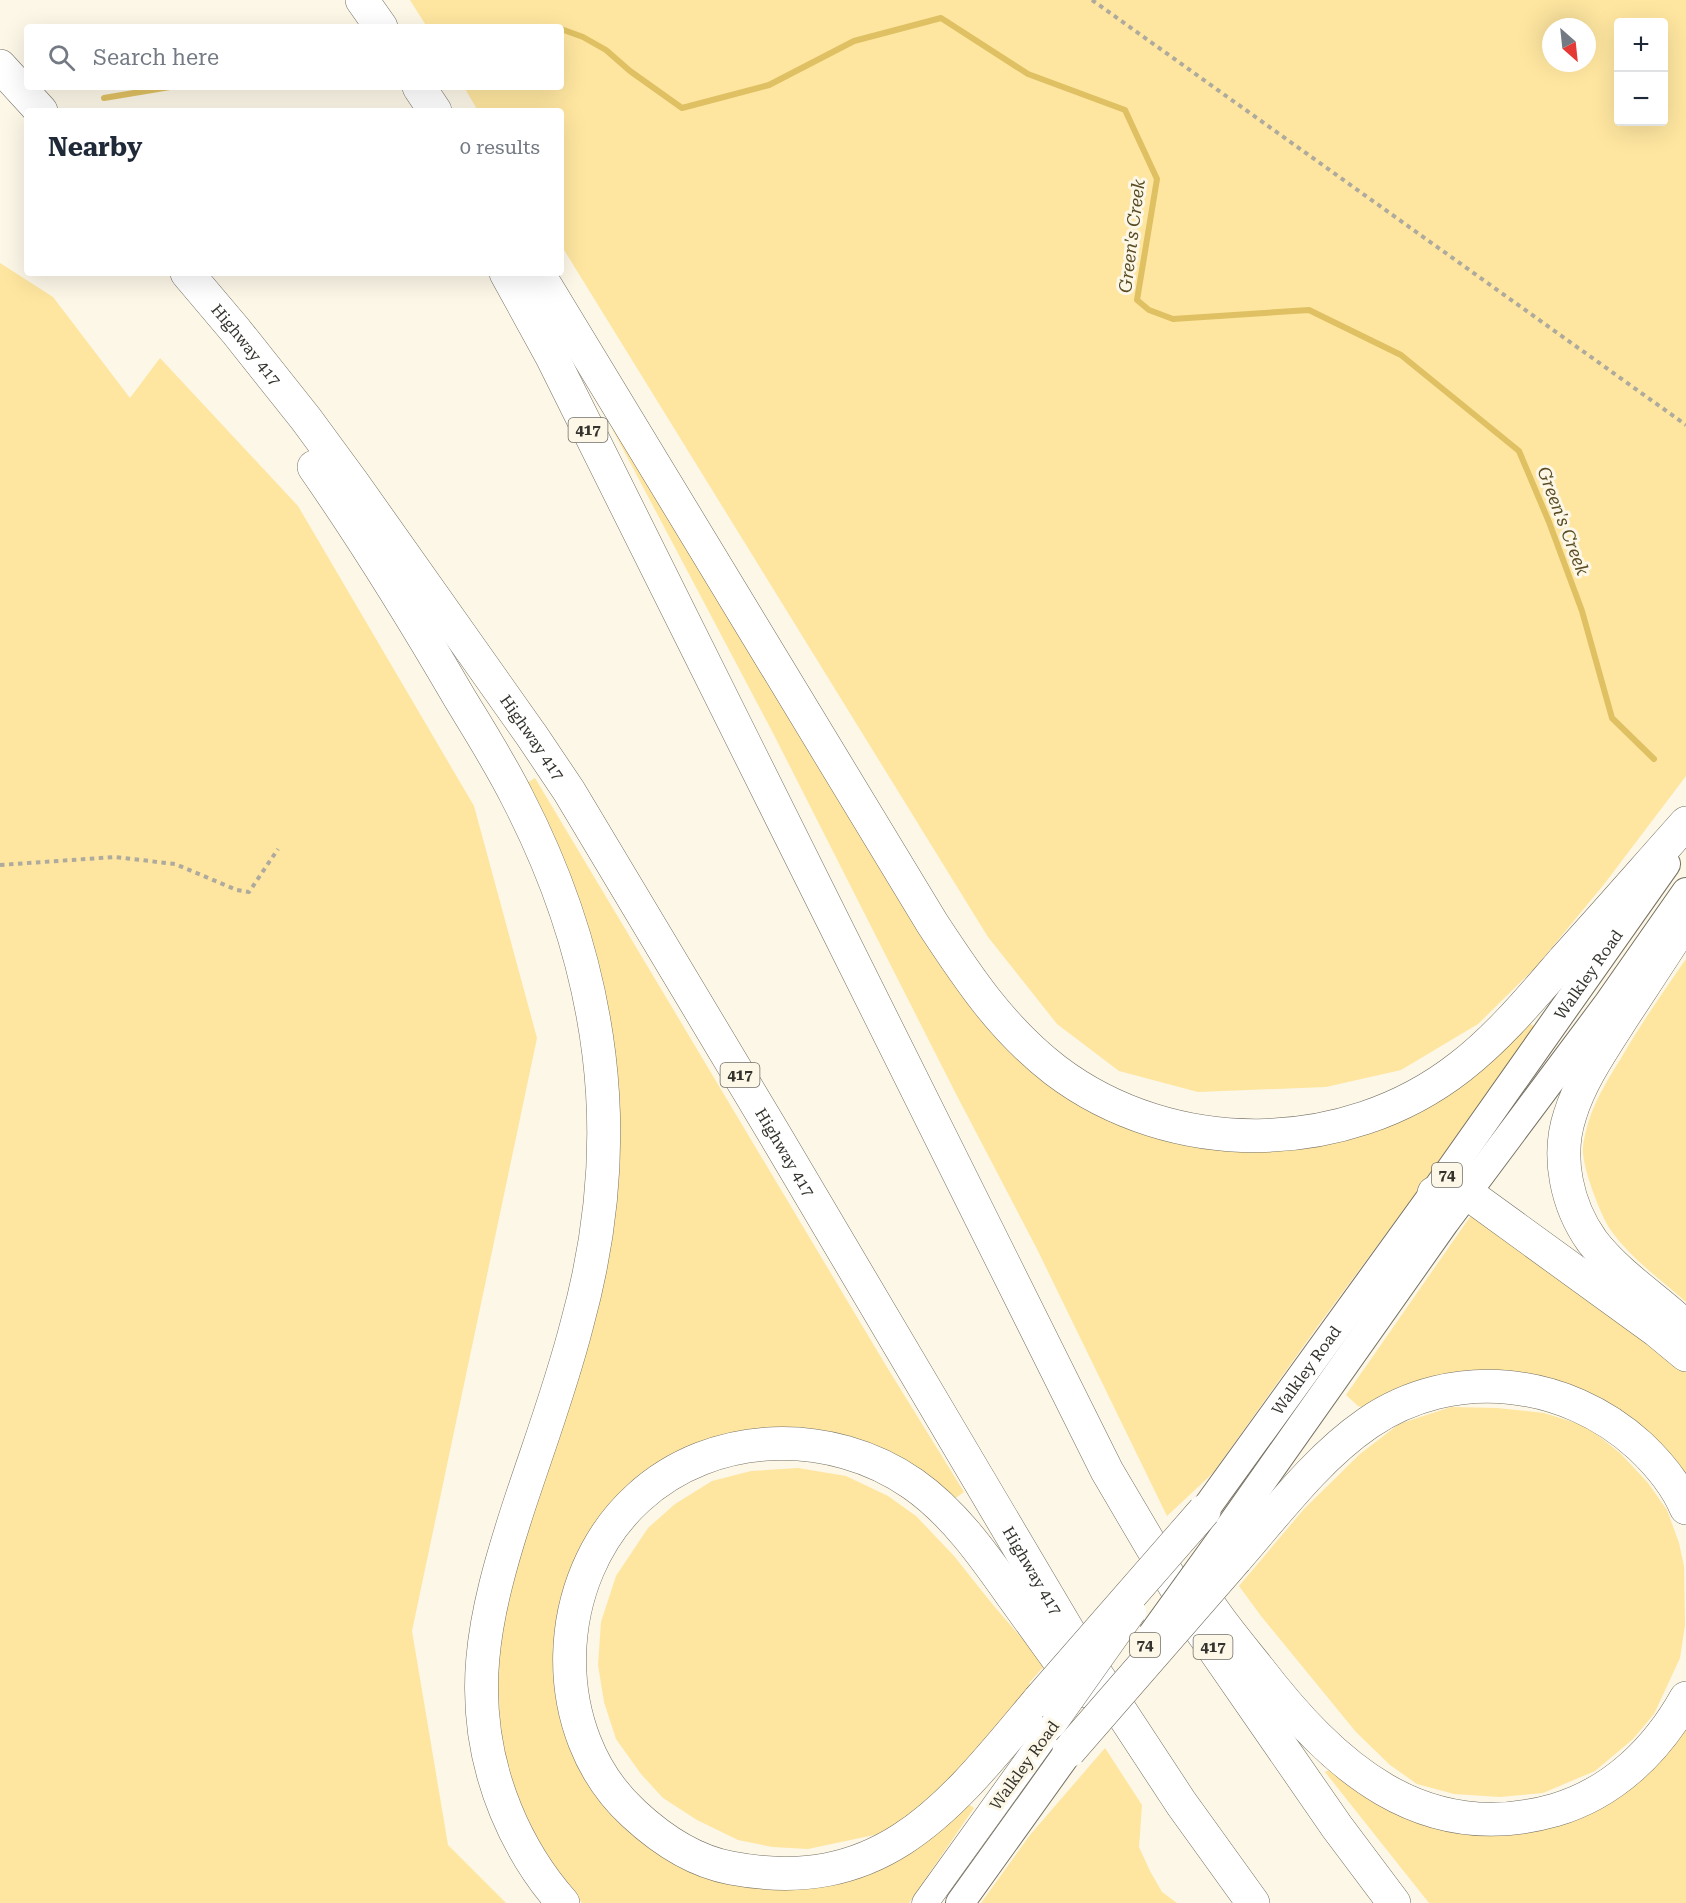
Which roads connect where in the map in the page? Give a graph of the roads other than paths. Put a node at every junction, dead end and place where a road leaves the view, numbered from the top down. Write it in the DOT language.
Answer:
graph roads {
  1 [pos="342,0"];
  2 [pos="362,0"];
  3 [pos="358,24"];
  4 [pos="379,24"];
  5 [pos="0,66"];
  6 [pos="402,90"];
  7 [pos="421,90"];
  8 [pos="39,108"];
  9 [pos="412,108"];
  10 [pos="433,108"];
  11 [pos="182,276"];
  12 [pos="190,276"];
  13 [pos="508,276"];
  14 [pos="540,276"];
  15 [pos="1686,823"];
  16 [pos="1686,836"];
  17 [pos="1686,892"];
  18 [pos="1686,920"];
  19 [pos="1434,1193"];
  20 [pos="1467,1193"];
  21 [pos="1686,1327"];
  22 [pos="1686,1355"];
  23 [pos="1058,1375"];
  24 [pos="1686,1508"];
  25 [pos="1204,1511"];
  26 [pos="1229,1549"];
  27 [pos="1686,1698"];
  28 [pos="1054,1726"];
  29 [pos="563,1903"];
  30 [pos="925,1903"];
  31 [pos="960,1903"];
  32 [pos="1238,1903"];
  33 [pos="1253,1903"];
  34 [pos="1394,1903"];
  1 -- 3 [label="highway"];
  2 -- 4 [label="highway"];
  5 -- 8 [label="highway"];
  6 -- 9 [label="highway"];
  7 -- 10 [label="highway"];
  11 -- 29 [label="highway"];
  12 -- 33 [label="highway, Highway 417 / 417"];
  13 -- 23 [label="highway, 417"];
  14 -- 15 [label="highway"];
  16 -- 19 [label="main road, Walkley Road / 74"];
  17 -- 20 [label="main road, Walkley Road / 74"];
  18 -- 21 [label="highway"];
  19 -- 20 [label="highway"];
  19 -- 25 [label="main road, Walkley Road / 74"];
  20 -- 22 [label="highway"];
  20 -- 26 [label="main road, Walkley Road / 74"];
  23 -- 27 [label="highway"];
  23 -- 34 [label="highway, 417"];
  24 -- 26 [label="highway"];
  25 -- 28 [label="highway, bridge"];
  26 -- 28 [label="highway, bridge"];
  28 -- 30 [label="main road, Walkley Road"];
  28 -- 31 [label="main road, Walkley Road"];
  28 -- 32 [label="highway"];
}
